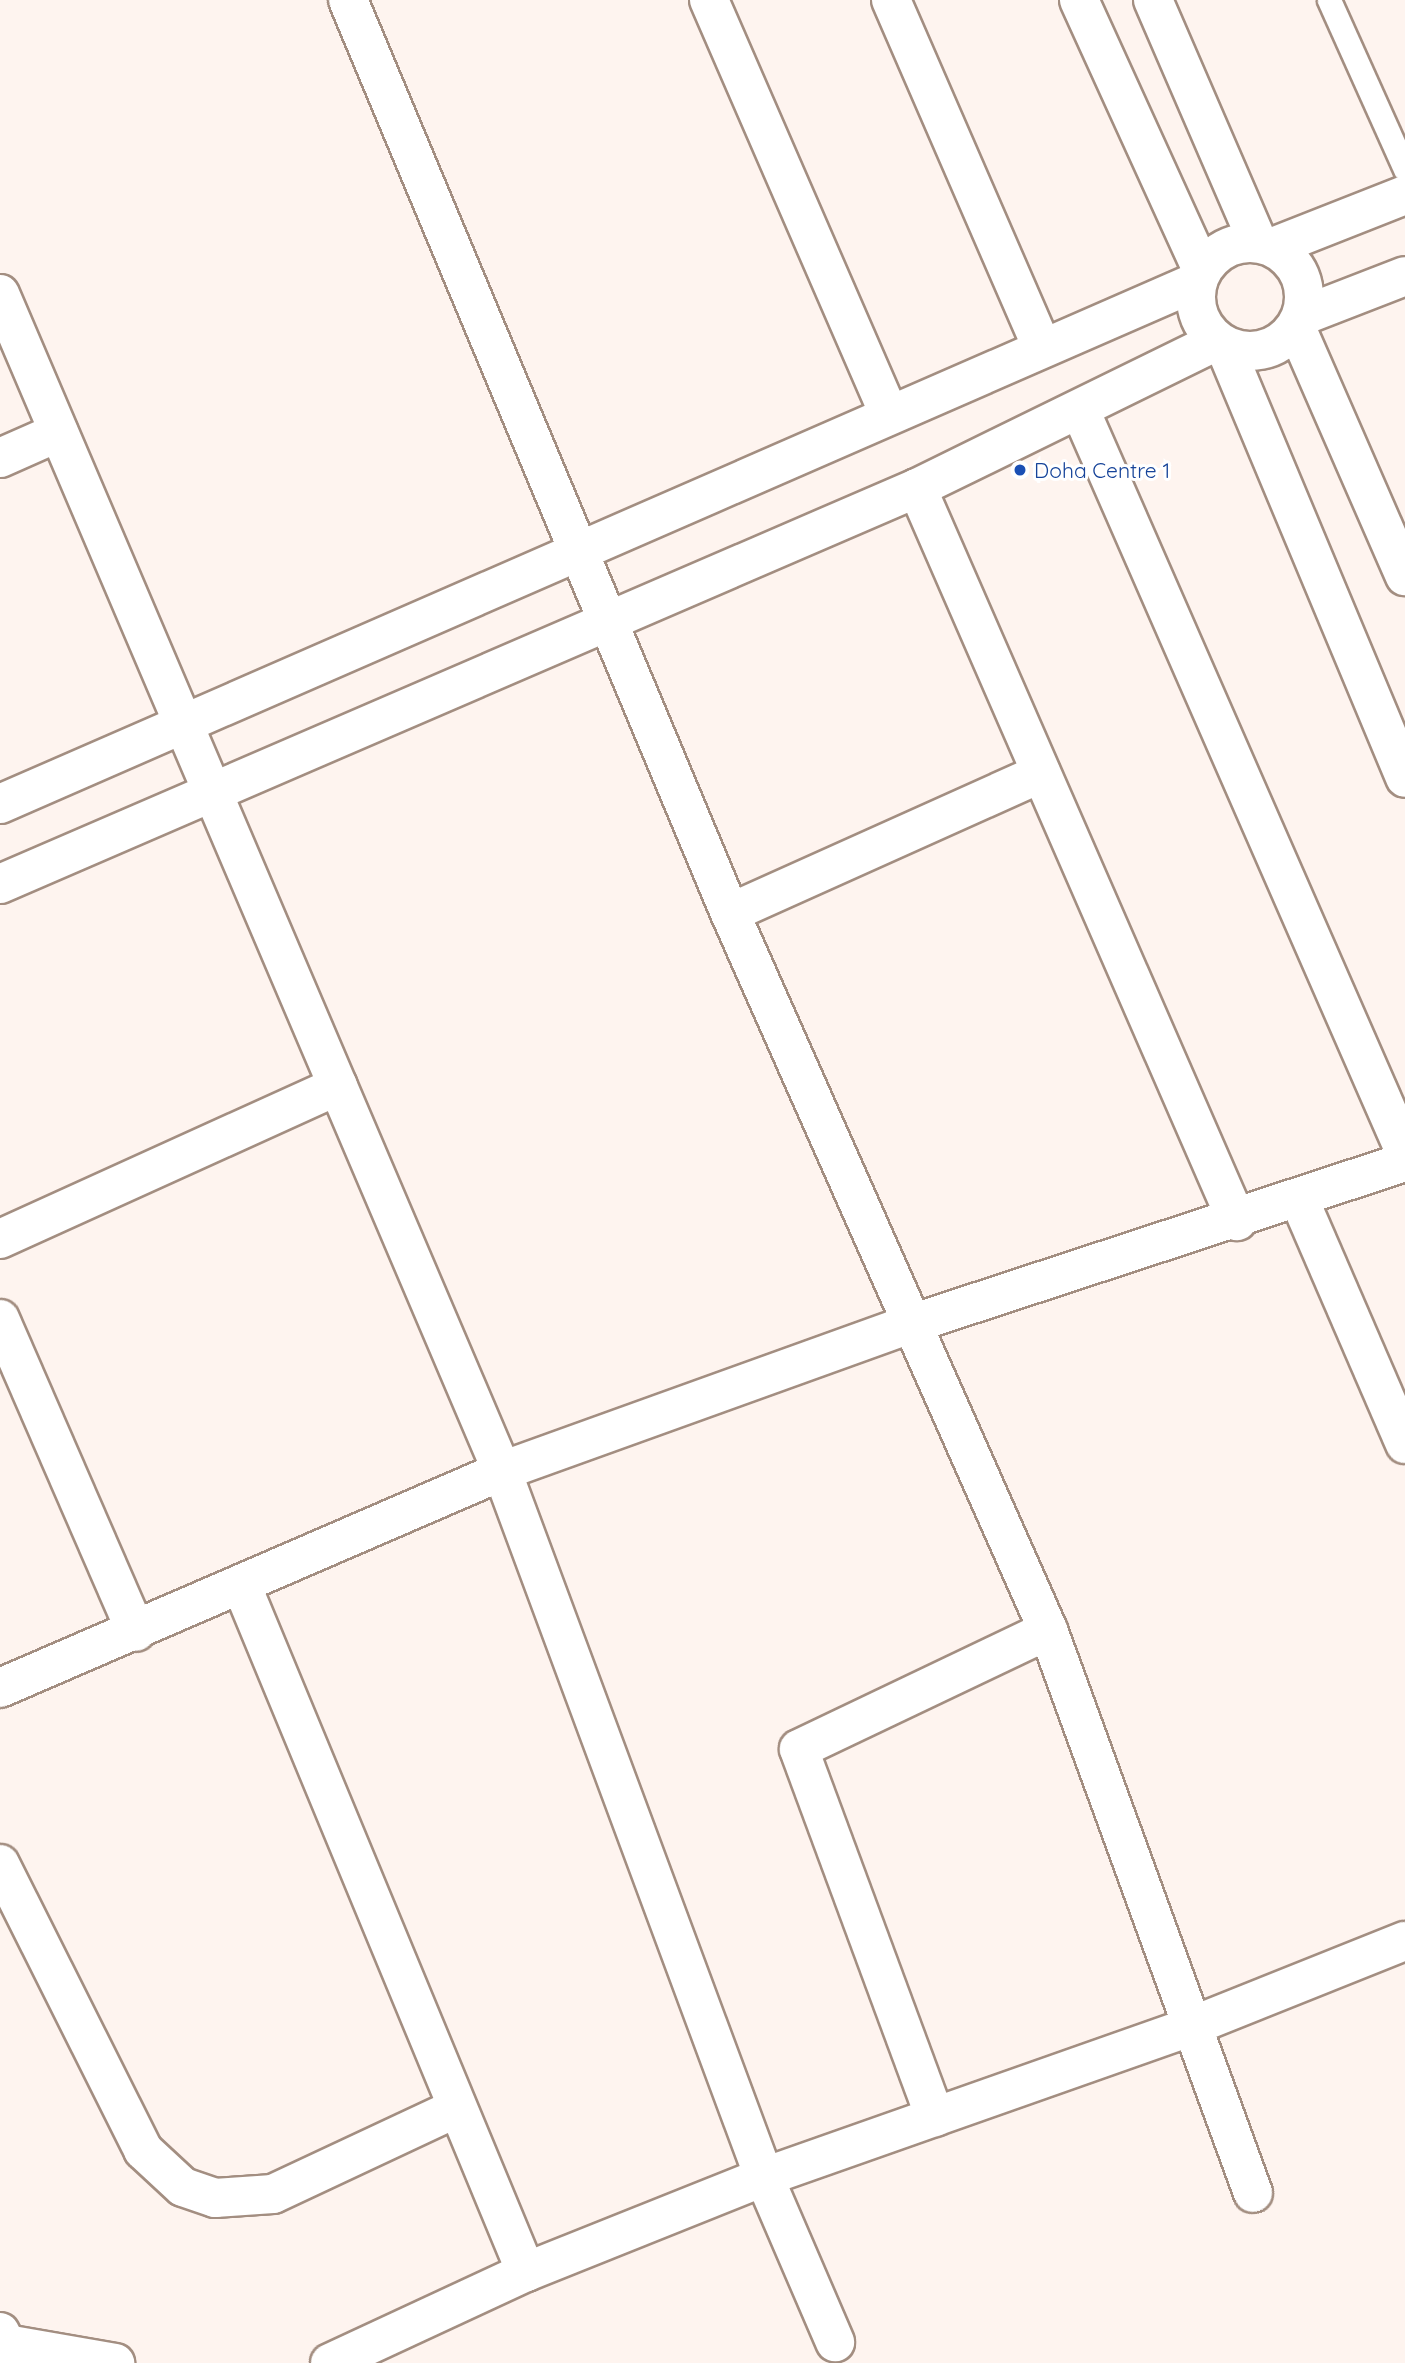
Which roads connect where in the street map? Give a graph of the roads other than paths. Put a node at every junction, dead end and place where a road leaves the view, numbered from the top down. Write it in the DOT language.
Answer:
graph roads {
  1 [pos="348,0"];
  2 [pos="709,0"];
  3 [pos="891,0"];
  4 [pos="1079,0"];
  5 [pos="1153,0"];
  6 [pos="1329,0"];
  7 [pos="1405,169"];
  8 [pos="1405,195"];
  9 [pos="1265,245"];
  10 [pos="1200,275"];
  11 [pos="1405,276"];
  12 [pos="0,294"];
  13 [pos="1299,322"];
  14 [pos="1221,344"];
  15 [pos="1042,348"];
  16 [pos="1081,412"];
  17 [pos="889,413"];
  18 [pos="59,432"];
  19 [pos="0,458"];
  20 [pos="917,488"];
  21 [pos="579,552"];
  22 [pos="1405,576"];
  23 [pos="608,621"];
  24 [pos="185,723"];
  25 [pos="1041,773"];
  26 [pos="1405,778"];
  27 [pos="216,792"];
  28 [pos="0,804"];
  29 [pos="0,884"];
  30 [pos="730,913"];
  31 [pos="338,1086"];
  32 [pos="1405,1152"];
  33 [pos="1405,1162"];
  34 [pos="1299,1199"];
  35 [pos="1237,1221"];
  36 [pos="0,1239"];
  37 [pos="0,1319"];
  38 [pos="911,1324"];
  39 [pos="1405,1444"];
  40 [pos="502,1471"];
  41 [pos="241,1584"];
  42 [pos="1048,1630"];
  43 [pos="136,1632"];
  44 [pos="0,1688"];
  45 [pos="0,1864"];
  46 [pos="1405,1941"];
  47 [pos="1192,2026"];
  48 [pos="457,2108"];
  49 [pos="935,2117"];
  50 [pos="764,2177"];
  51 [pos="1253,2193"];
  52 [pos="526,2272"];
  53 [pos="835,2342"];
  54 [pos="7,2347"];
  55 [pos="115,2363"];
  56 [pos="330,2363"];
  1 -- 21 [label="street"];
  2 -- 17 [label="street"];
  3 -- 15 [label="street"];
  4 -- 10 [label="street"];
  5 -- 9 [label="street"];
  6 -- 7 [label="lane"];
  8 -- 9 [label="street"];
  9 -- 10 [label="street"];
  9 -- 13 [label="street"];
  10 -- 14 [label="street"];
  10 -- 15 [label="street"];
  11 -- 13 [label="street"];
  12 -- 18 [label="street"];
  13 -- 14 [label="street"];
  13 -- 22 [label="street"];
  14 -- 16 [label="street"];
  14 -- 26 [label="street"];
  15 -- 17 [label="street"];
  16 -- 20 [label="street"];
  16 -- 32 [label="street"];
  17 -- 21 [label="street"];
  18 -- 19 [label="street"];
  18 -- 24 [label="street"];
  20 -- 23 [label="street"];
  20 -- 25 [label="street"];
  21 -- 23 [label="street"];
  21 -- 24 [label="street"];
  23 -- 27 [label="street"];
  23 -- 30 [label="street"];
  24 -- 27 [label="street"];
  24 -- 28 [label="street"];
  25 -- 30 [label="street"];
  25 -- 35 [label="street"];
  27 -- 29 [label="street"];
  27 -- 31 [label="street"];
  30 -- 38 [label="street"];
  31 -- 36 [label="street"];
  31 -- 40 [label="street"];
  33 -- 34 [label="street"];
  34 -- 35 [label="street"];
  34 -- 39 [label="street"];
  35 -- 38 [label="street"];
  37 -- 43 [label="street"];
  38 -- 40 [label="street"];
  38 -- 42 [label="street"];
  40 -- 41 [label="street"];
  40 -- 50 [label="street"];
  41 -- 43 [label="street"];
  41 -- 48 [label="street"];
  42 -- 47 [label="street"];
  42 -- 49 [label="street"];
  43 -- 44 [label="street"];
  45 -- 48 [label="street"];
  46 -- 47 [label="street"];
  47 -- 49 [label="street"];
  47 -- 51 [label="street"];
  48 -- 52 [label="street"];
  49 -- 50 [label="street"];
  50 -- 52 [label="street"];
  50 -- 53 [label="street"];
  52 -- 56 [label="street"];
  54 -- 55 [label="street"];
}
